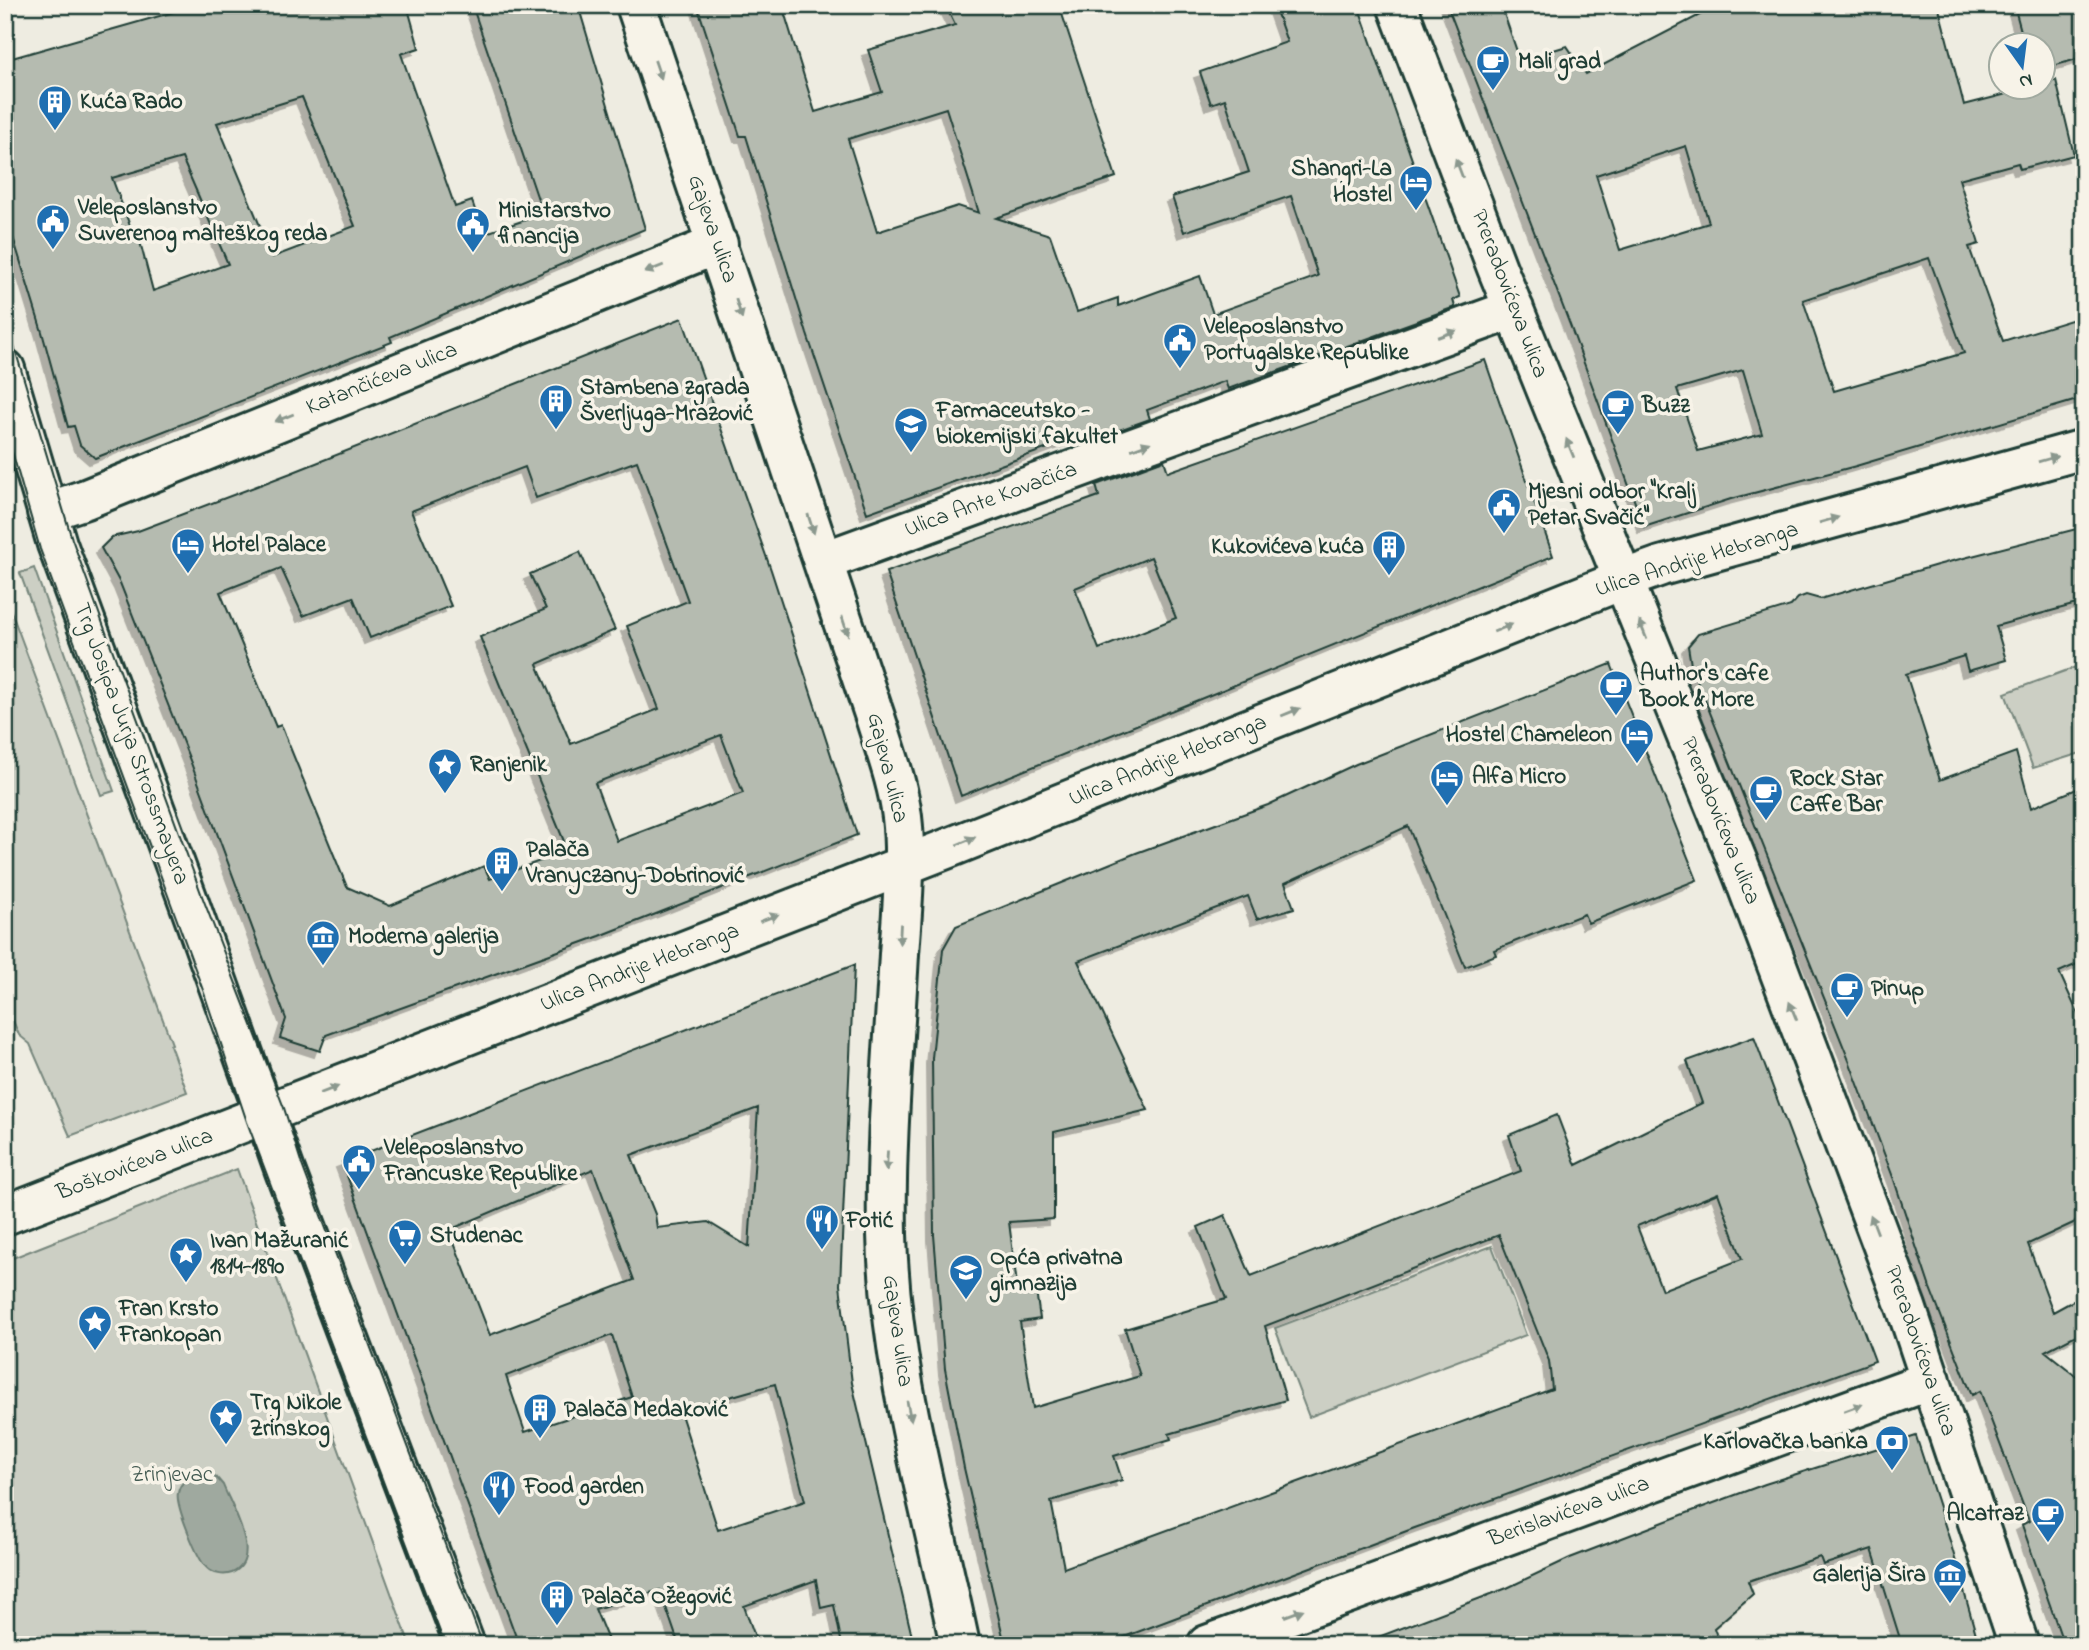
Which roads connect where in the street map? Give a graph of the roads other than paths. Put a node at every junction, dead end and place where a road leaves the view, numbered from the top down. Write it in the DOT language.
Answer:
graph roads {
  1 [pos="636,5"];
  2 [pos="1397,5"];
  3 [pos="718,244"];
  4 [pos="1514,309"];
  5 [pos="5,369"];
  6 [pos="2084,449"];
  7 [pos="47,512"];
  8 [pos="824,561"];
  9 [pos="1622,580"];
  10 [pos="902,866"];
  11 [pos="265,1115"];
  12 [pos="5,1215"];
  13 [pos="1931,1380"];
  14 [pos="464,1645"];
  15 [pos="960,1645"];
  16 [pos="1207,1645"];
  17 [pos="2019,1645"];
  1 -- 3 [label="street, Gajeva ulica, one-way"];
  4 -- 2 [label="street, Preradovićeva ulica, one-way"];
  3 -- 7 [label="street, Katančićeva ulica, one-way"];
  3 -- 8 [label="street, Gajeva ulica, one-way"];
  8 -- 4 [label="street, Ulica Ante Kovačića, one-way"];
  9 -- 4 [label="street, Preradovićeva ulica, one-way"];
  5 -- 7 [label="street, Trg Josipa Jurja Strossmayera"];
  9 -- 6 [label="street, Ulica Andrije Hebranga, one-way"];
  7 -- 11 [label="street, Trg Josipa Jurja Strossmayera"];
  8 -- 10 [label="street, Gajeva ulica, one-way"];
  10 -- 9 [label="street, Ulica Andrije Hebranga, one-way"];
  13 -- 9 [label="street, Preradovićeva ulica, one-way"];
  11 -- 10 [label="street, Ulica Andrije Hebranga, one-way"];
  10 -- 15 [label="street, Gajeva ulica, one-way"];
  11 -- 12 [label="street, Boškovićeva ulica"];
  11 -- 14 [label="street"];
  16 -- 13 [label="street, Berislavićeva ulica, one-way"];
  13 -- 17 [label="street, Preradovićeva ulica"];
}
